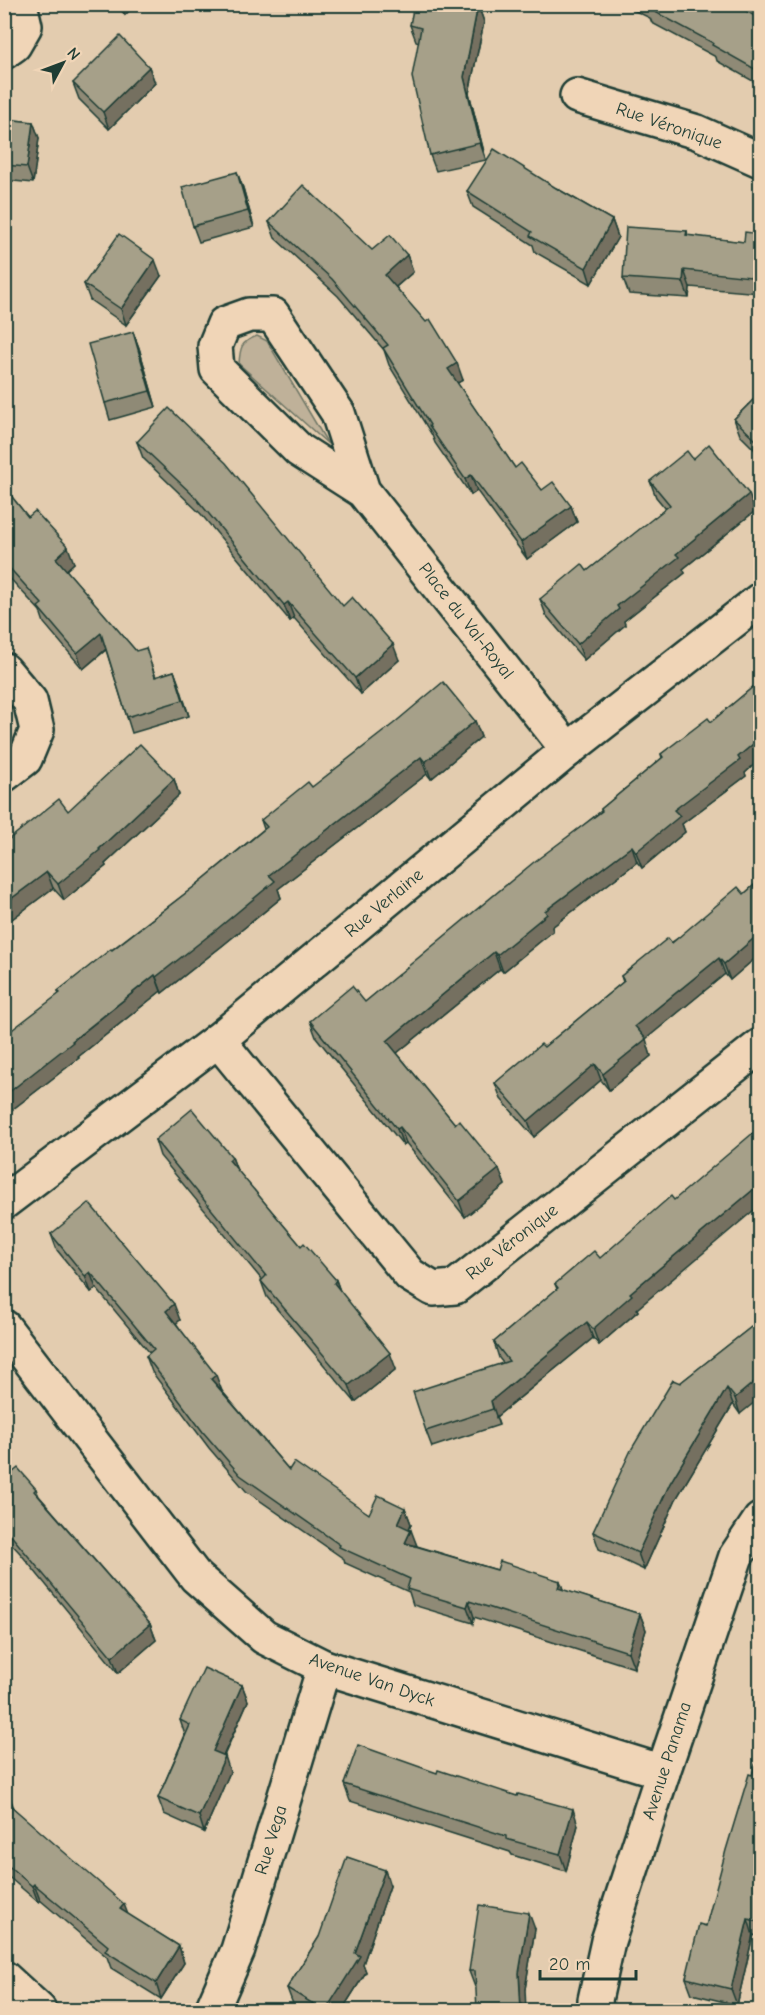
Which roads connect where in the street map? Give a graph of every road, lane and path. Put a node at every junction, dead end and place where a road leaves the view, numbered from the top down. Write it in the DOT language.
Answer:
graph roads {
  1 [pos="20,4"];
  2 [pos="4,52"];
  3 [pos="577,96"];
  4 [pos="760,160"];
  5 [pos="363,491"];
  6 [pos="760,600"];
  7 [pos="4,670"];
  8 [pos="568,750"];
  9 [pos="4,775"];
  10 [pos="219,1040"];
  11 [pos="760,1046"];
  12 [pos="4,1202"];
  13 [pos="4,1327"];
  14 [pos="760,1520"];
  15 [pos="324,1667"];
  16 [pos="663,1772"];
  17 [pos="4,1978"];
  18 [pos="39,2010"];
  19 [pos="212,2010"];
  20 [pos="596,2010"];
  1 -- 2 [label="street"];
  3 -- 4 [label="street, Rue Véronique"];
  5 -- 5 [label="street, Place du Val-Royal"];
  5 -- 8 [label="street, Place du Val-Royal"];
  6 -- 8 [label="street, Rue Verlaine"];
  7 -- 9 [label="street"];
  8 -- 10 [label="street, Rue Verlaine"];
  10 -- 11 [label="street, Rue Véronique"];
  10 -- 12 [label="street, Rue Verlaine"];
  13 -- 15 [label="street, Avenue Van Dyck"];
  14 -- 16 [label="street, Avenue Panama"];
  15 -- 16 [label="street, Avenue Van Dyck"];
  15 -- 19 [label="street, Rue Vega"];
  16 -- 20 [label="street, Avenue Panama"];
  17 -- 18 [label="street"];
}
